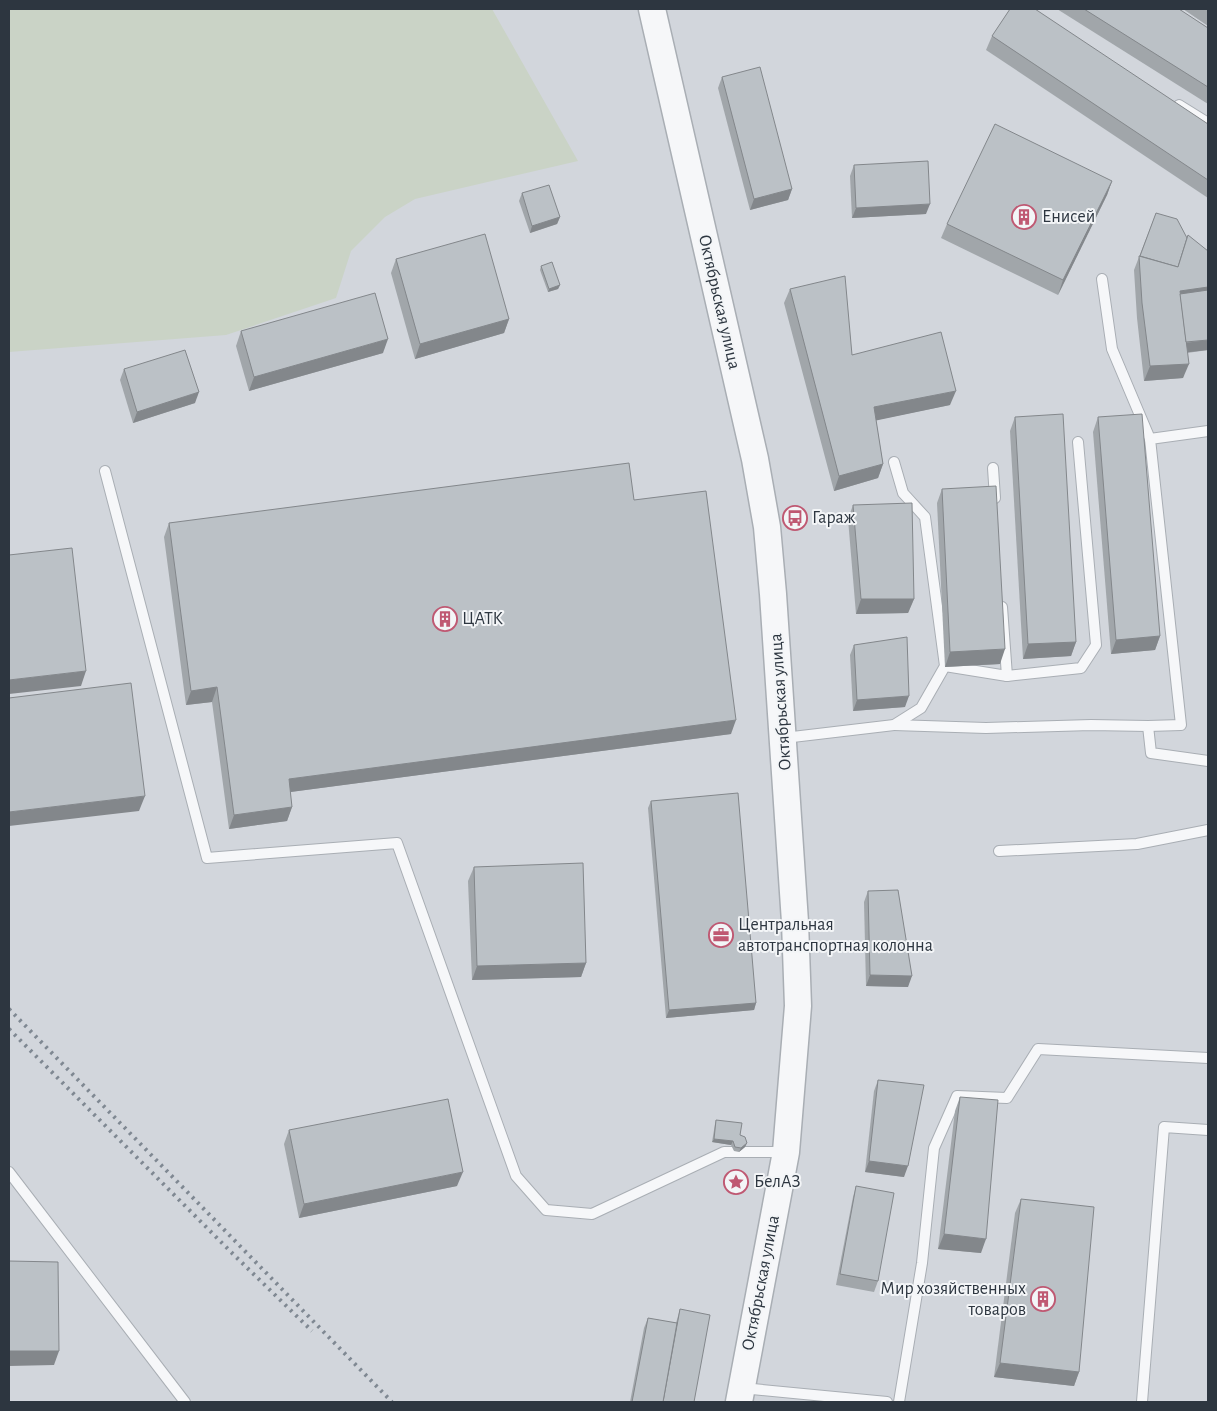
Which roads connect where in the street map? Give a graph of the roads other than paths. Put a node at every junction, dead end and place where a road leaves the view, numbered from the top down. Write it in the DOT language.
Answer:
graph roads {
  1 [pos="652,9"];
  2 [pos="1174,102"];
  3 [pos="1208,123"];
  4 [pos="1102,279"];
  5 [pos="1208,431"];
  6 [pos="1150,439"];
  7 [pos="1078,442"];
  8 [pos="894,462"];
  9 [pos="992,468"];
  10 [pos="105,471"];
  11 [pos="995,508"];
  12 [pos="1002,597"];
  13 [pos="945,666"];
  14 [pos="1007,676"];
  15 [pos="894,725"];
  16 [pos="1148,726"];
  17 [pos="784,738"];
  18 [pos="1208,761"];
  19 [pos="1208,830"];
  20 [pos="999,851"];
  21 [pos="1208,1058"];
  22 [pos="1208,1130"];
  23 [pos="786,1152"];
  24 [pos="9,1172"];
  25 [pos="740,1395"];
  26 [pos="185,1402"];
  27 [pos="887,1402"];
  28 [pos="900,1402"];
  29 [pos="1142,1402"];
  1 -- 17 [label="street, Октябрьская улица"];
  2 -- 3 [label="lane"];
  4 -- 6 [label="lane"];
  5 -- 6 [label="lane"];
  6 -- 16 [label="lane"];
  7 -- 14 [label="lane"];
  8 -- 13 [label="lane"];
  9 -- 11 [label="lane"];
  10 -- 23 [label="lane"];
  12 -- 14 [label="lane"];
  13 -- 14 [label="lane"];
  13 -- 15 [label="lane"];
  15 -- 16 [label="lane"];
  15 -- 17 [label="lane"];
  16 -- 18 [label="lane"];
  17 -- 23 [label="street, Октябрьская улица"];
  19 -- 20 [label="lane"];
  21 -- 28 [label="lane"];
  22 -- 29 [label="lane"];
  23 -- 25 [label="street, Октябрьская улица"];
  24 -- 26 [label="lane"];
  25 -- 27 [label="lane"];
}
